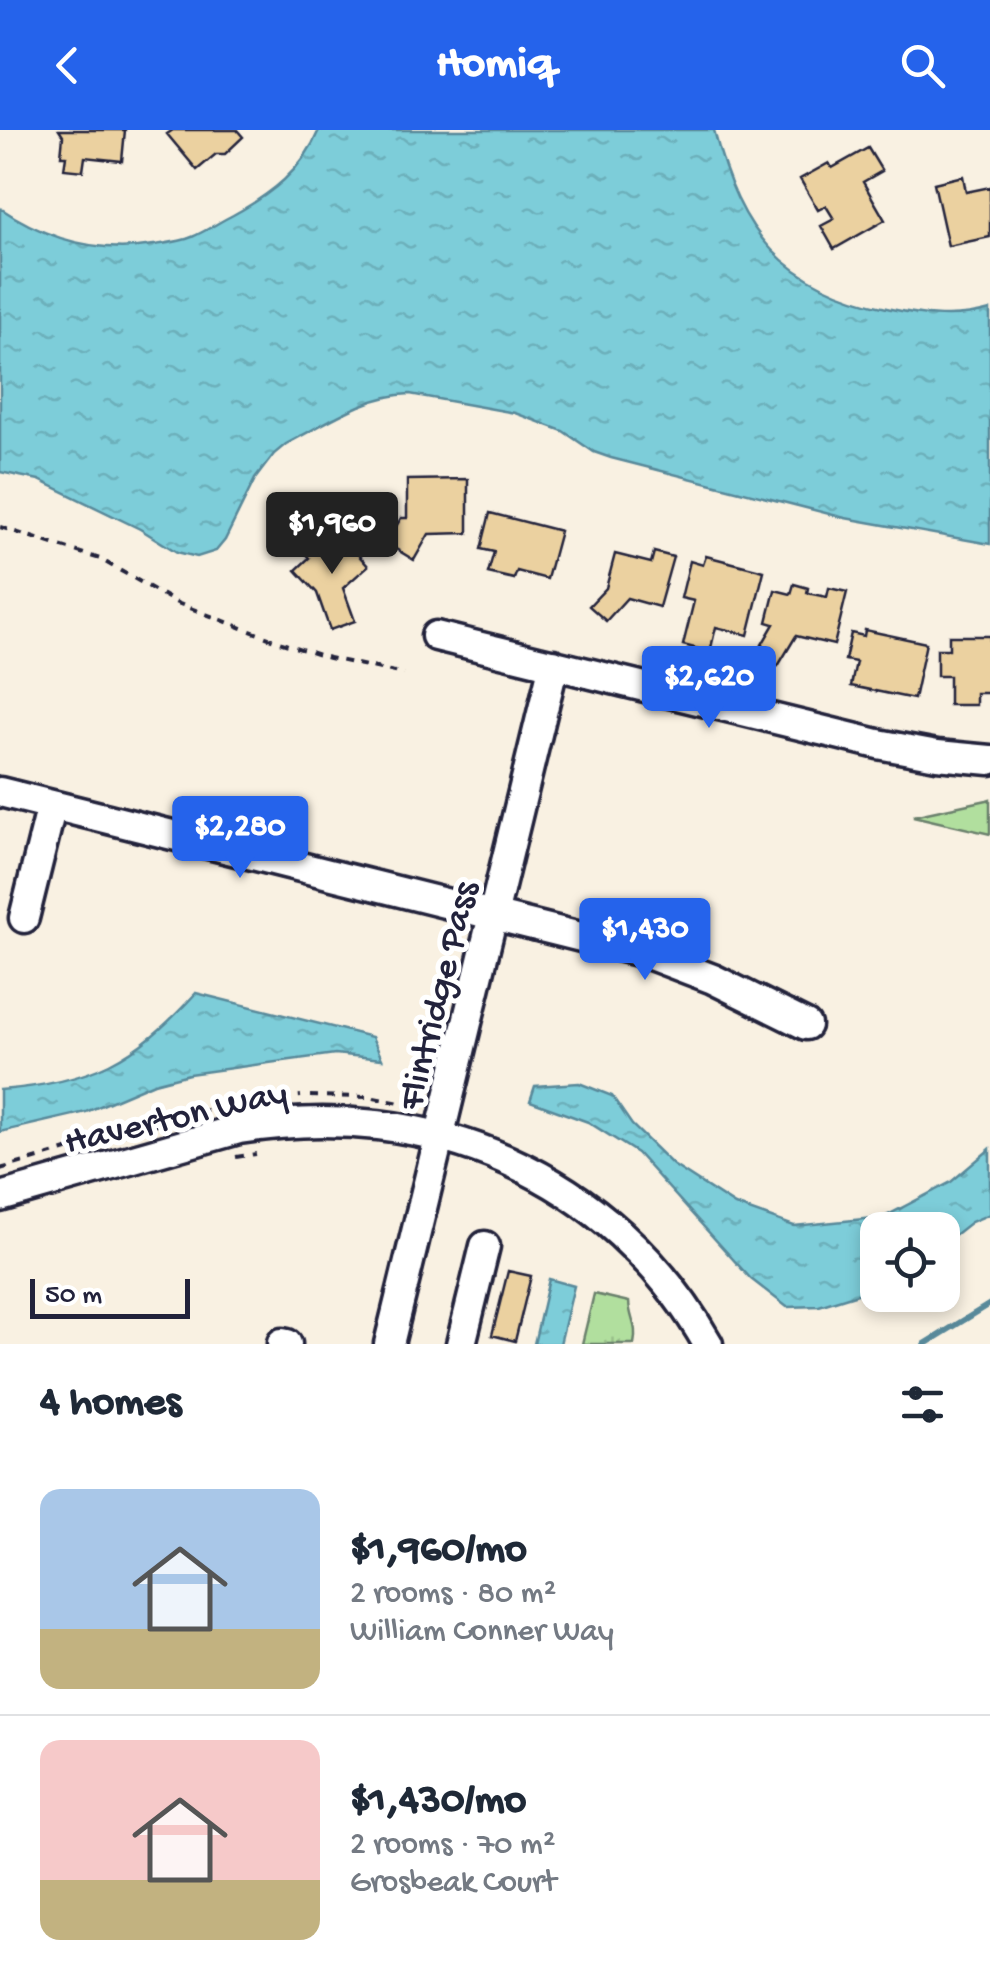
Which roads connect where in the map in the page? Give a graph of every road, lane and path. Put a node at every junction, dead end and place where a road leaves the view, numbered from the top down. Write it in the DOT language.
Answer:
graph roads {
  1 [pos="0,527"];
  2 [pos="436,636"];
  3 [pos="554,664"];
  4 [pos="404,674"];
  5 [pos="990,760"];
  6 [pos="0,792"];
  7 [pos="52,805"];
  8 [pos="494,915"];
  9 [pos="24,918"];
  10 [pos="806,1025"];
  11 [pos="439,1137"];
  12 [pos="259,1153"];
  13 [pos="224,1160"];
  14 [pos="0,1197"];
  15 [pos="485,1246"];
  16 [pos="389,1344"];
  17 [pos="461,1344"];
  18 [pos="708,1344"];
  1 -- 4 [label="path"];
  2 -- 3 [label="street"];
  3 -- 5 [label="street"];
  3 -- 8 [label="street, Flintridge Pass"];
  6 -- 7 [label="street"];
  7 -- 8 [label="street"];
  7 -- 9 [label="street"];
  8 -- 10 [label="street"];
  8 -- 11 [label="street, Flintridge Pass"];
  11 -- 14 [label="street, Haverton Way"];
  11 -- 16 [label="street, Flintridge Pass"];
  11 -- 18 [label="street, Haverton Way"];
  12 -- 13 [label="path"];
  15 -- 17 [label="street"];
}
